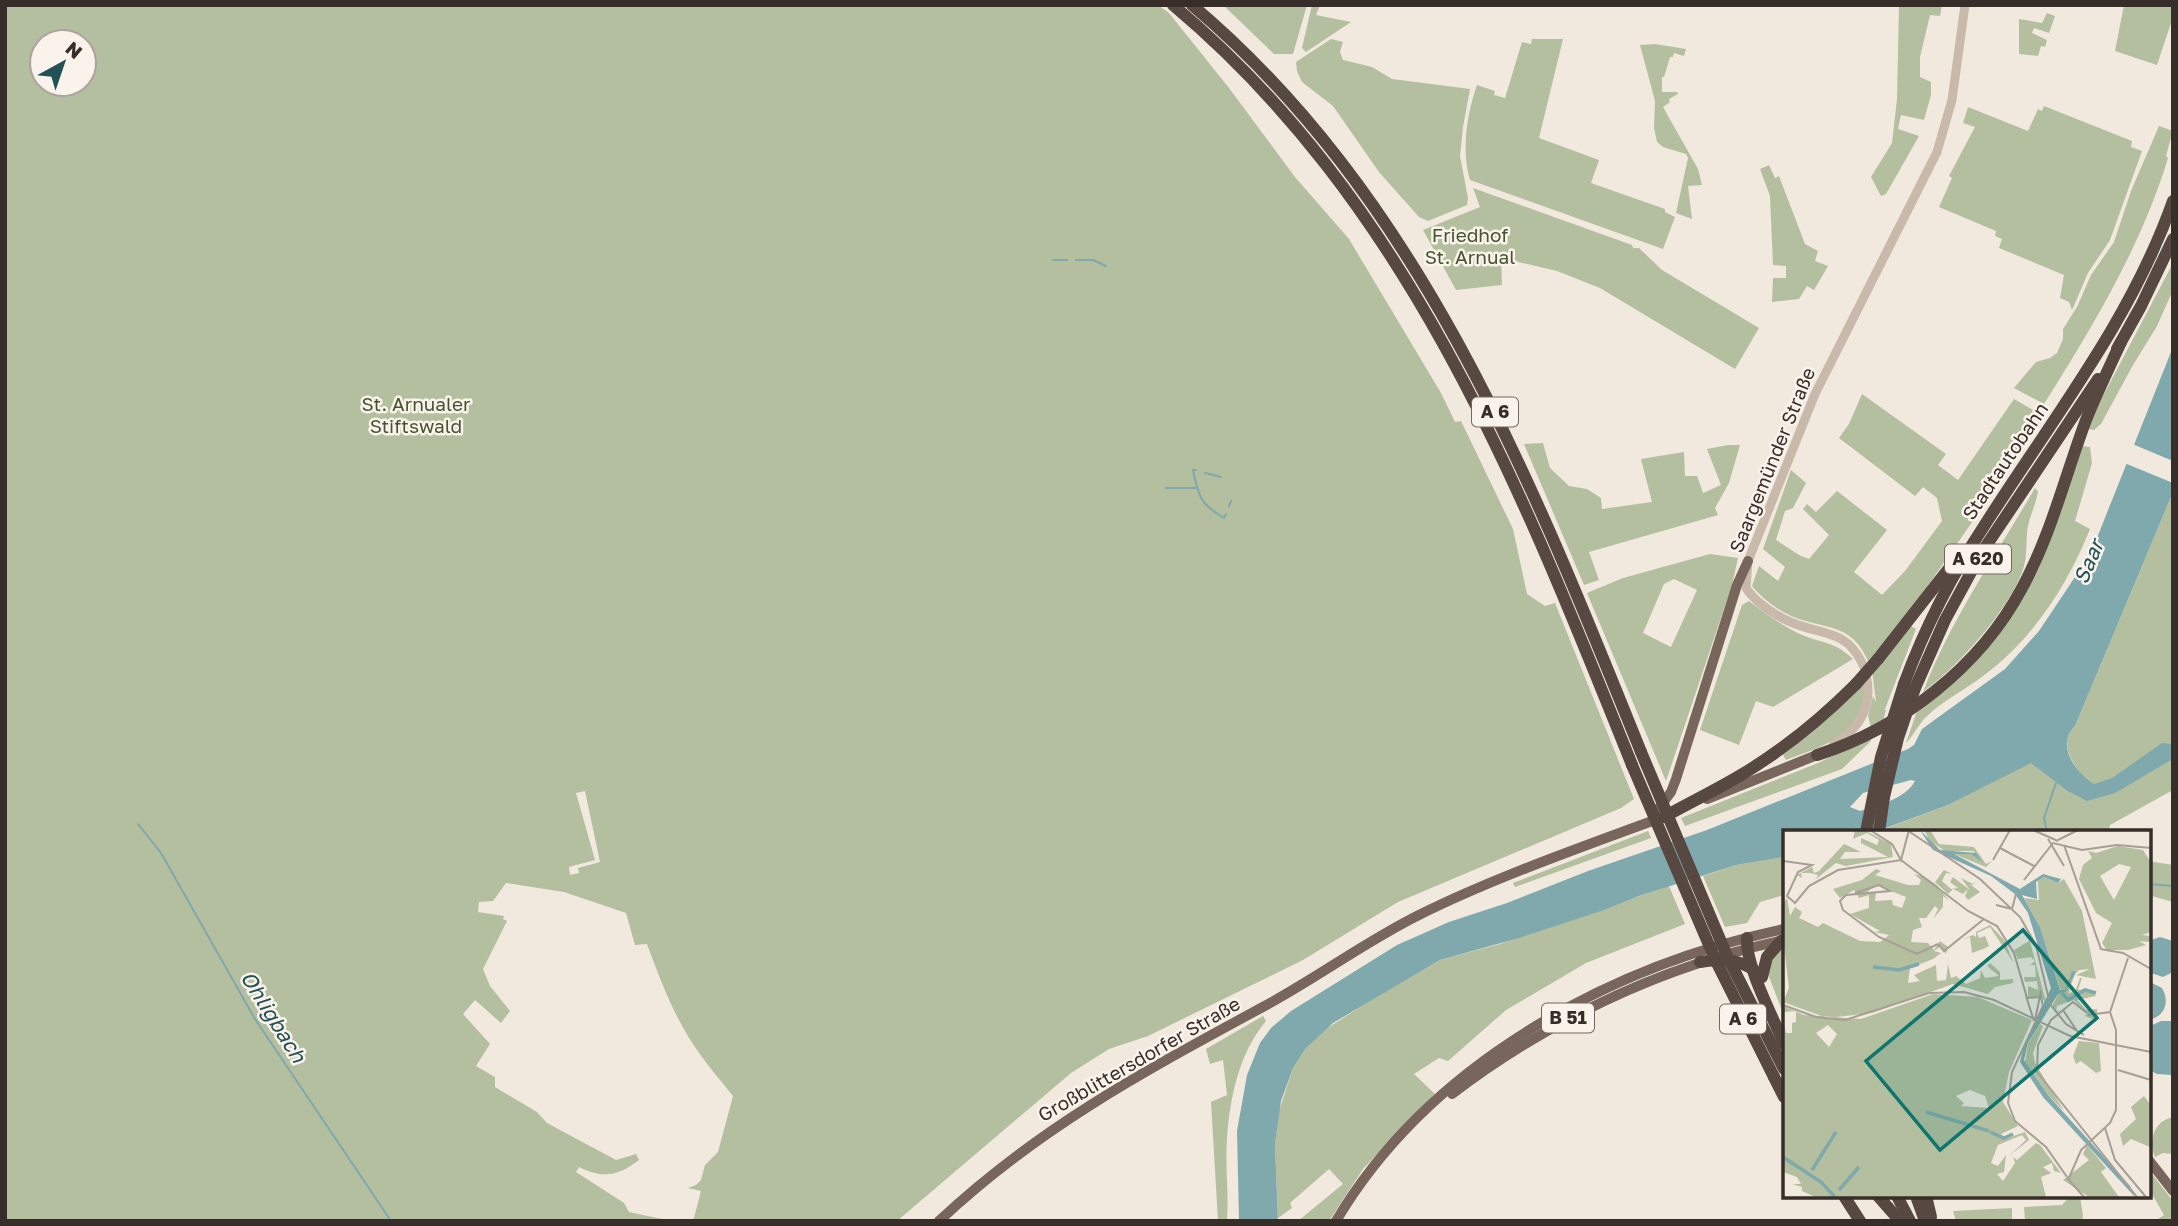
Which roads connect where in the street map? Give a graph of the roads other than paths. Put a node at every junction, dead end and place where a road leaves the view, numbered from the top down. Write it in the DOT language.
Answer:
graph roads {
  1 [pos="1173,5"];
  2 [pos="1192,5"];
  3 [pos="1965,5"];
  4 [pos="2173,201"];
  5 [pos="2173,239"];
  6 [pos="1390,240"];
  7 [pos="2076,412"];
  8 [pos="2051,438"];
  9 [pos="1984,524"];
  10 [pos="1748,561"];
  11 [pos="1749,593"];
  12 [pos="1731,607"];
  13 [pos="1575,608"];
  14 [pos="1909,686"];
  15 [pos="1817,755"];
  16 [pos="1664,817"];
  17 [pos="1866,830"];
  18 [pos="1879,830"];
  19 [pos="1602,840"];
  20 [pos="1783,937"];
  21 [pos="1748,944"];
  22 [pos="1700,962"];
  23 [pos="1758,973"];
  24 [pos="1783,1027"];
  25 [pos="1783,1041"];
  26 [pos="1783,1067"];
  27 [pos="1783,1095"];
  28 [pos="1378,1161"];
  29 [pos="2150,1162"];
  30 [pos="2173,1191"];
  31 [pos="1845,1198"];
  32 [pos="1880,1198"];
  33 [pos="1900,1198"];
  34 [pos="939,1221"];
  35 [pos="1336,1221"];
  36 [pos="1860,1221"];
  37 [pos="1900,1221"];
  38 [pos="1910,1221"];
  1 -- 6 [label="highway, A 6"];
  2 -- 6 [label="highway, A 6"];
  3 -- 10 [label="street, Saargemünder Straße"];
  4 -- 7 [label="highway, Stadtautobahn / A 620"];
  5 -- 7 [label="highway"];
  6 -- 13 [label="highway, A 6"];
  7 -- 8 [label="highway, Stadtautobahn / A 620"];
  7 -- 15 [label="highway"];
  8 -- 9 [label="highway, Stadtautobahn / A 620"];
  8 -- 14 [label="highway, Stadtautobahn / A 620"];
  9 -- 14 [label="highway, Stadtautobahn / A 620"];
  9 -- 16 [label="highway, bridge"];
  10 -- 11 [label="street, Saargemünder Straße"];
  10 -- 12 [label="main road"];
  11 -- 12 [label="street"];
  11 -- 15 [label="street"];
  12 -- 19 [label="main road"];
  13 -- 26 [label="highway, A 6, bridge"];
  13 -- 27 [label="highway, A 6, bridge"];
  14 -- 17 [label="highway, Stadtautobahn / A 620, bridge"];
  14 -- 18 [label="highway, Stadtautobahn / A 620, bridge"];
  15 -- 16 [label="main road"];
  16 -- 19 [label="main road"];
  19 -- 34 [label="main road, Großblittersdorfer Straße"];
  20 -- 21 [label="main road, B 51"];
  20 -- 23 [label="highway"];
  21 -- 22 [label="main road, B 51"];
  21 -- 23 [label="highway"];
  21 -- 28 [label="main road, B 51"];
  22 -- 23 [label="highway"];
  22 -- 28 [label="main road, B 51"];
  23 -- 24 [label="highway"];
  23 -- 25 [label="highway"];
  28 -- 35 [label="main road, B 51"];
  29 -- 30 [label="main road"];
  31 -- 36 [label="highway"];
  32 -- 37 [label="highway"];
  33 -- 38 [label="highway"];
}
